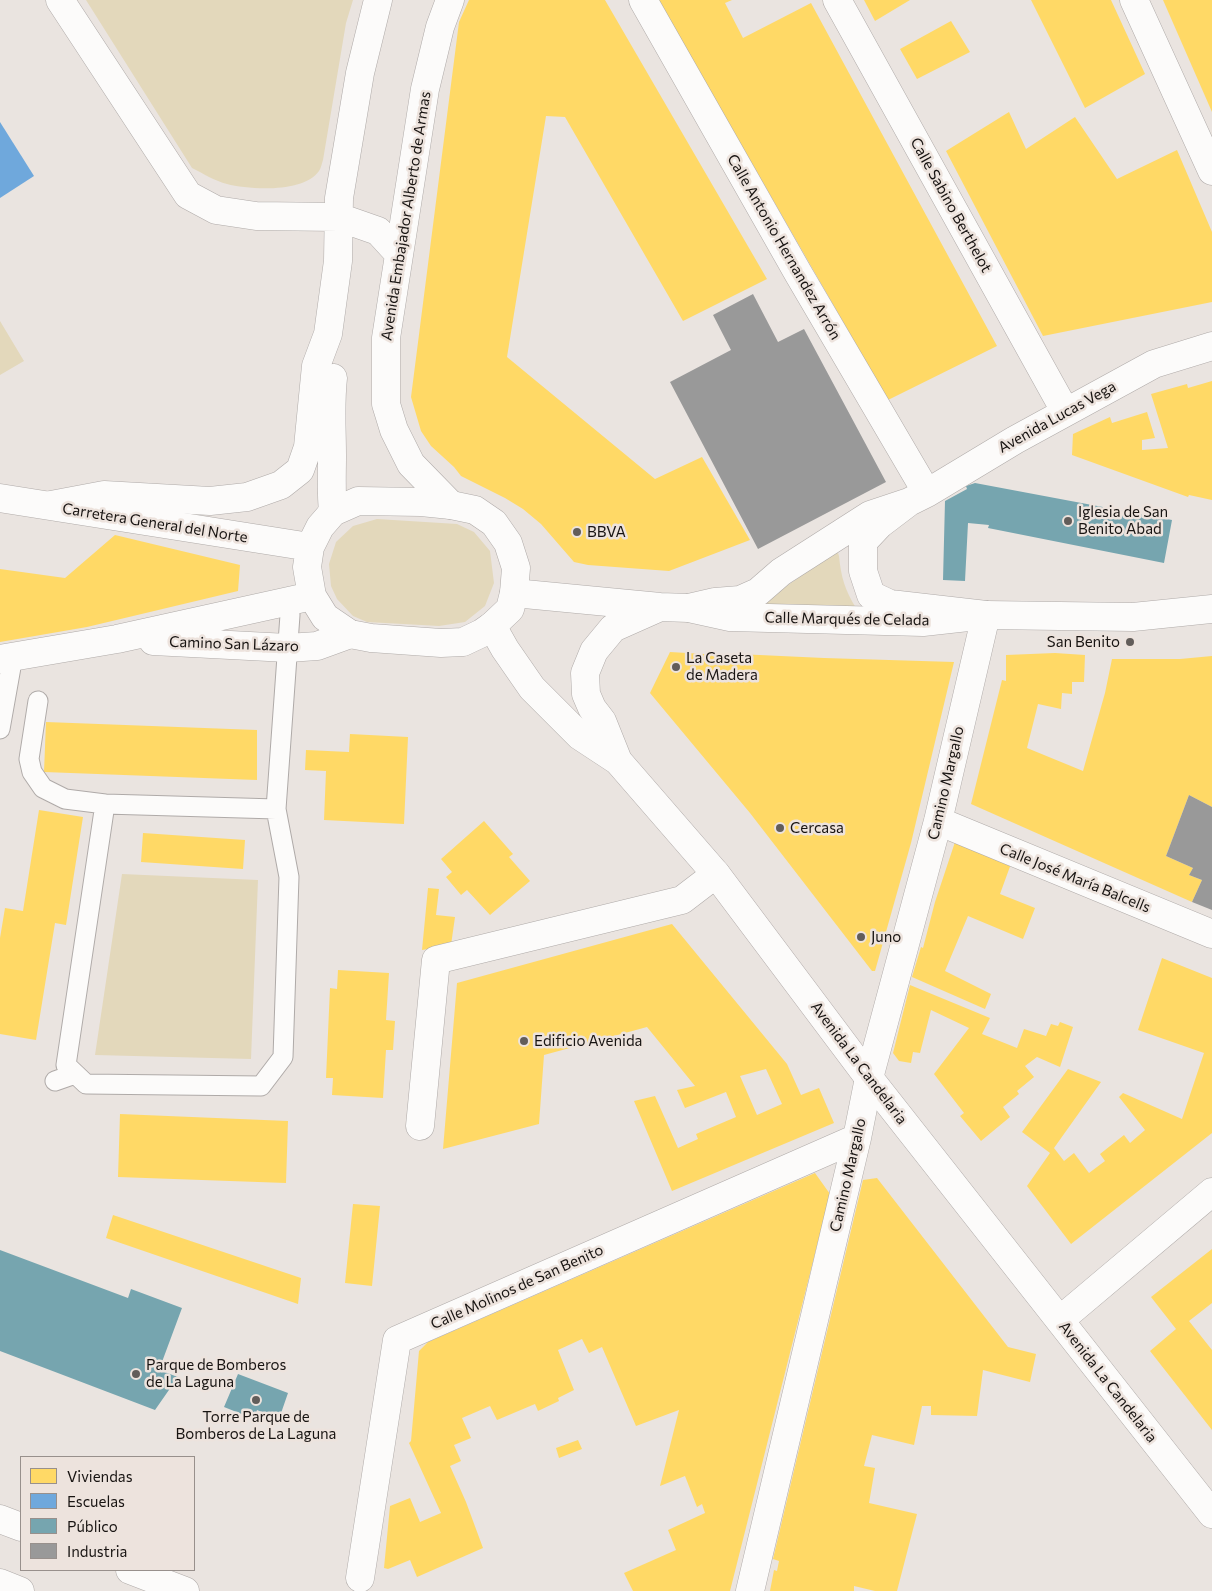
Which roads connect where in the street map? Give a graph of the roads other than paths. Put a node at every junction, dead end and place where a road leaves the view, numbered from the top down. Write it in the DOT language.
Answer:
graph roads {
  1 [pos="60,0"];
  2 [pos="378,0"];
  3 [pos="450,0"];
  4 [pos="644,0"];
  5 [pos="837,0"];
  6 [pos="1134,0"];
  7 [pos="1212,171"];
  8 [pos="338,217"];
  9 [pos="399,254"];
  10 [pos="328,334"];
  11 [pos="1212,346"];
  12 [pos="1065,411"];
  13 [pos="918,497"];
  14 [pos="0,498"];
  15 [pos="451,505"];
  16 [pos="48,506"];
  17 [pos="333,512"];
  18 [pos="310,547"];
  19 [pos="514,593"];
  20 [pos="300,599"];
  21 [pos="660,608"];
  22 [pos="689,608"];
  23 [pos="1212,609"];
  24 [pos="986,615"];
  25 [pos="492,626"];
  26 [pos="350,634"];
  27 [pos="117,639"];
  28 [pos="288,648"];
  29 [pos="6,658"];
  30 [pos="38,701"];
  31 [pos="0,729"];
  32 [pos="618,761"];
  33 [pos="105,804"];
  34 [pos="276,809"];
  35 [pos="938,821"];
  36 [pos="716,874"];
  37 [pos="1212,934"];
  38 [pos="75,1074"];
  39 [pos="869,1078"];
  40 [pos="55,1081"];
  41 [pos="420,1126"];
  42 [pos="857,1138"];
  43 [pos="1212,1192"];
  44 [pos="1060,1320"];
  45 [pos="1212,1514"];
  46 [pos="0,1519"];
  47 [pos="20,1527"];
  48 [pos="133,1571"];
  49 [pos="360,1578"];
  50 [pos="0,1583"];
  51 [pos="20,1591"];
  52 [pos="185,1591"];
  53 [pos="750,1591"];
  1 -- 8 [label="main road"];
  2 -- 8 [label="main road"];
  3 -- 9 [label="main road, Avenida Embajador Alberto de Armas"];
  4 -- 13 [label="main road, Calle Antonio Hernandez Arrón"];
  5 -- 12 [label="main road, Calle Sabino Berthelot"];
  6 -- 7 [label="main road"];
  8 -- 9 [label="main road"];
  8 -- 10 [label="main road"];
  9 -- 15 [label="main road, Avenida Embajador Alberto de Armas"];
  10 -- 16 [label="main road"];
  10 -- 17 [label="main road"];
  11 -- 12 [label="main road, Avenida Lucas Vega"];
  12 -- 13 [label="main road, Avenida Lucas Vega"];
  13 -- 22 [label="main road, Avenida Lucas Vega"];
  13 -- 24 [label="main road, Avenida Lucas Vega"];
  14 -- 16 [label="main road, Carretera General del Norte"];
  15 -- 17 [label="main road"];
  15 -- 19 [label="main road"];
  16 -- 18 [label="main road, Carretera General del Norte"];
  17 -- 18 [label="main road"];
  18 -- 20 [label="main road"];
  19 -- 21 [label="main road, Calle Marqués de Celada"];
  19 -- 25 [label="main road"];
  20 -- 26 [label="main road"];
  20 -- 27 [label="main road, Camino San Lázaro"];
  20 -- 28 [label="lane"];
  21 -- 22 [label="main road, Calle Marqués de Celada"];
  21 -- 32 [label="main road"];
  22 -- 24 [label="main road, Calle Marqués de Celada"];
  23 -- 24 [label="main road, Calle Marqués de Celada"];
  24 -- 35 [label="main road, Camino Margallo"];
  25 -- 26 [label="main road"];
  25 -- 32 [label="main road, Avenida La Candelaria"];
  26 -- 28 [label="main road, Camino San Lázaro"];
  27 -- 28 [label="main road, Camino San Lázaro"];
  27 -- 29 [label="main road, Camino San Lázaro"];
  28 -- 34 [label="lane"];
  29 -- 31 [label="lane"];
  30 -- 33 [label="lane"];
  32 -- 36 [label="main road, Avenida La Candelaria"];
  33 -- 34 [label="lane"];
  33 -- 38 [label="lane"];
  34 -- 38 [label="lane"];
  35 -- 37 [label="main road, Calle José María Balcells"];
  35 -- 39 [label="main road, Camino Margallo"];
  36 -- 39 [label="main road, Avenida La Candelaria"];
  36 -- 41 [label="main road"];
  38 -- 40 [label="lane"];
  39 -- 42 [label="main road, Camino Margallo"];
  39 -- 44 [label="main road, Avenida La Candelaria"];
  42 -- 49 [label="main road, Calle Molinos de San Benito"];
  42 -- 53 [label="main road, Camino Margallo"];
  43 -- 44 [label="main road"];
  44 -- 45 [label="main road, Avenida La Candelaria"];
  46 -- 47 [label="main road"];
  48 -- 52 [label="main road"];
  50 -- 51 [label="main road"];
}
